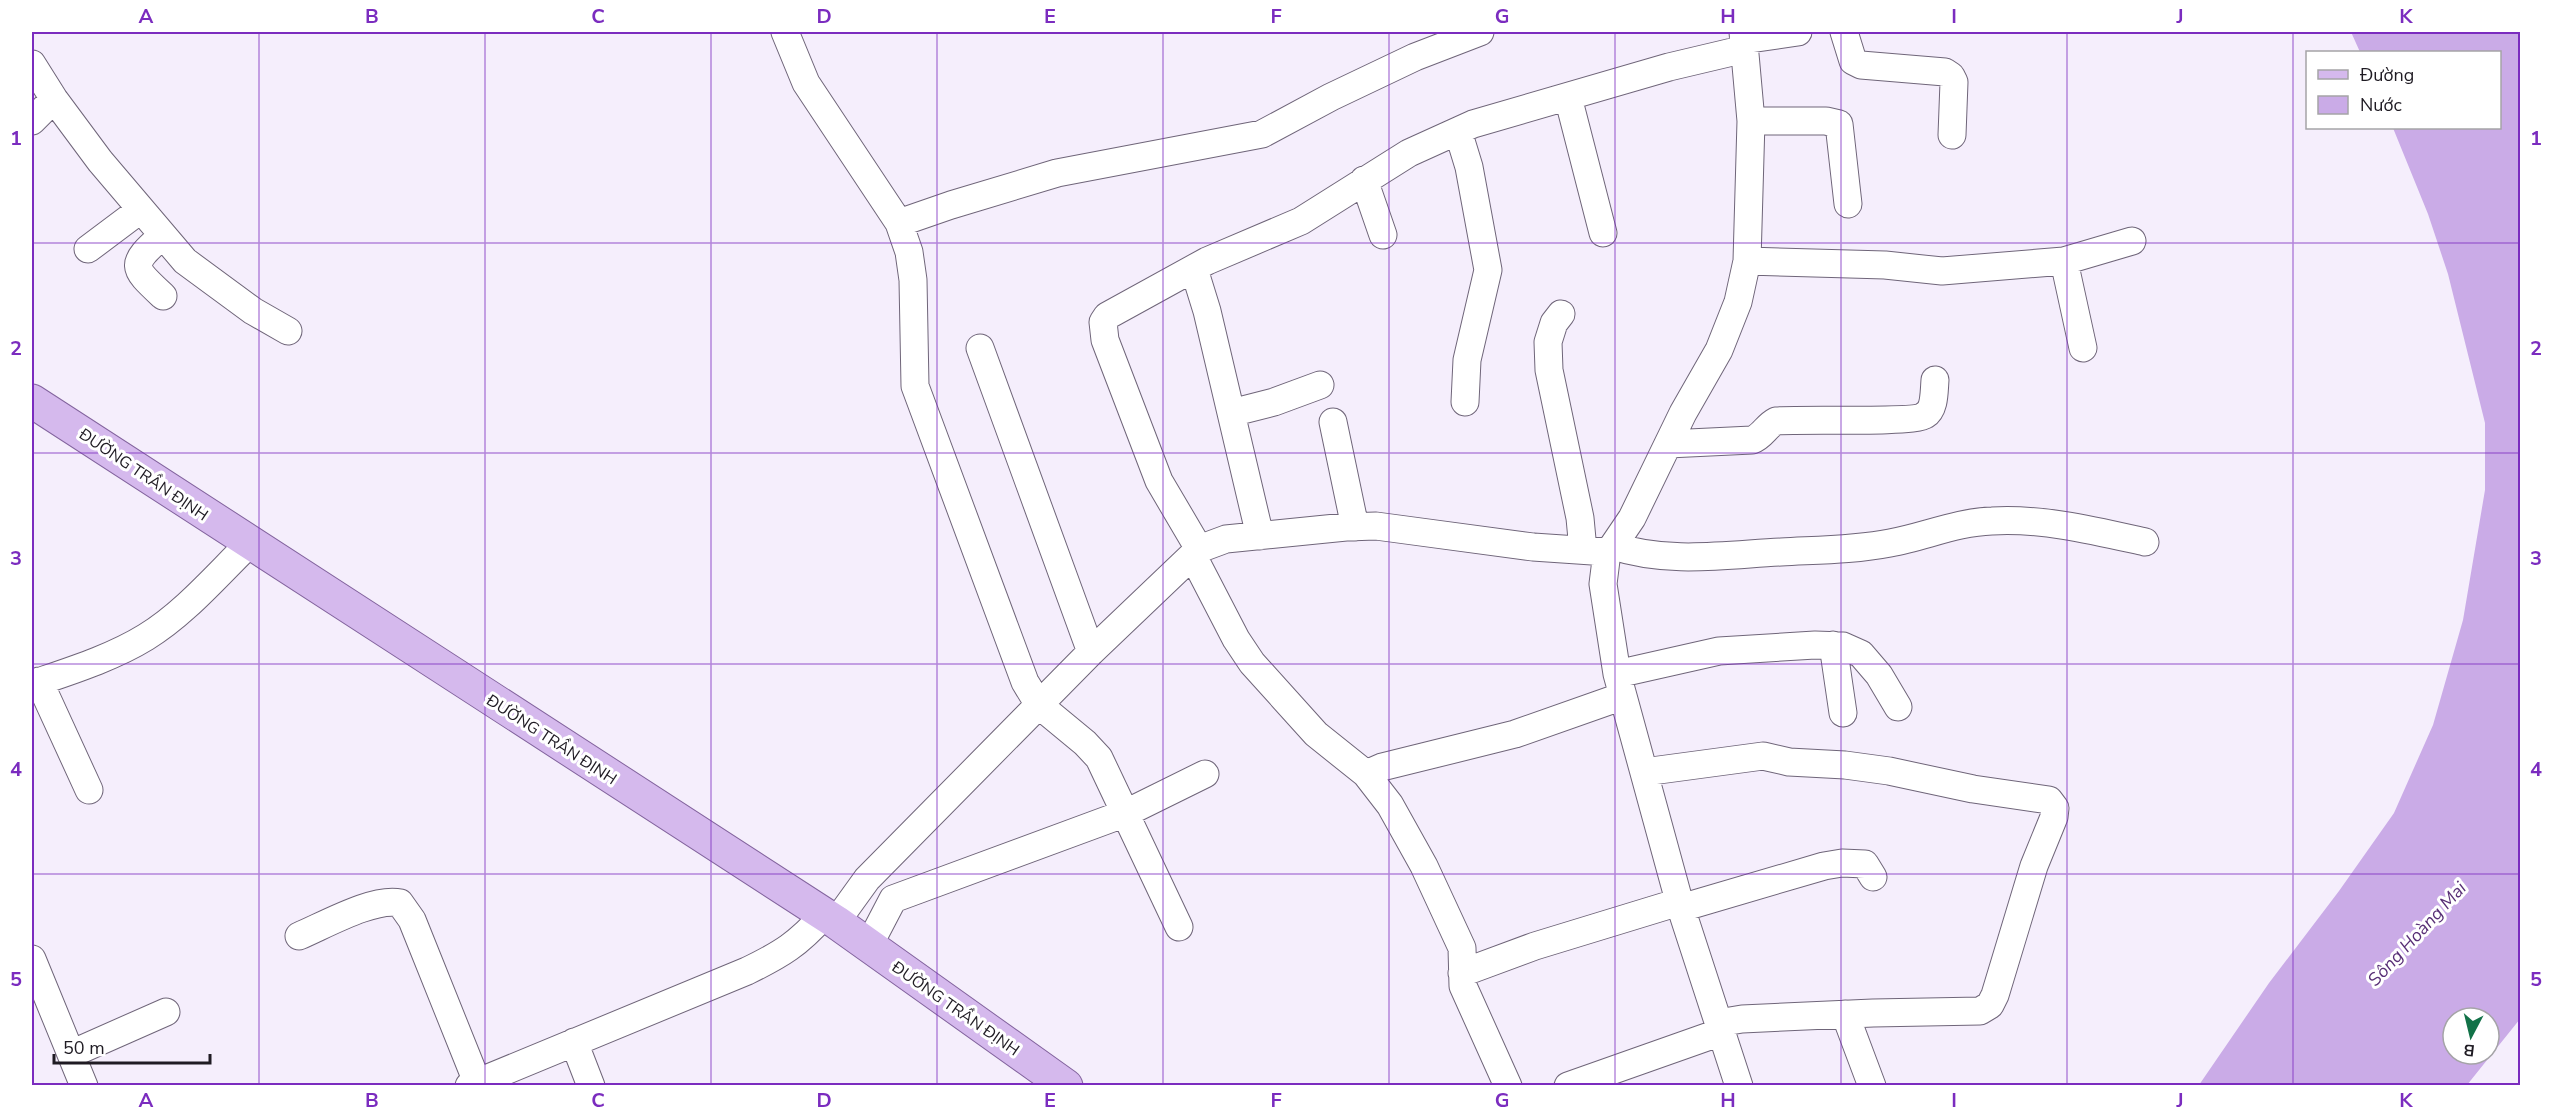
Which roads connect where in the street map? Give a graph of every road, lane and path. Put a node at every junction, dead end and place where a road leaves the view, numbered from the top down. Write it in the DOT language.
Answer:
graph roads {
  1 [pos="785,32"];
  2 [pos="1480,32"];
  3 [pos="1798,32"];
  4 [pos="1844,32"];
  5 [pos="1744,40"];
  6 [pos="32,64"];
  7 [pos="1568,98"];
  8 [pos="54,99"];
  9 [pos="32,120"];
  10 [pos="1751,121"];
  11 [pos="1458,130"];
  12 [pos="1952,135"];
  13 [pos="1364,180"];
  14 [pos="1848,204"];
  15 [pos="140,210"];
  16 [pos="899,223"];
  17 [pos="1603,232"];
  18 [pos="1383,235"];
  19 [pos="162,236"];
  20 [pos="2132,240"];
  21 [pos="88,249"];
  22 [pos="1747,261"];
  23 [pos="2064,261"];
  24 [pos="1194,269"];
  25 [pos="163,296"];
  26 [pos="1561,314"];
  27 [pos="288,331"];
  28 [pos="980,348"];
  29 [pos="2083,348"];
  30 [pos="1935,380"];
  31 [pos="1320,385"];
  32 [pos="32,401"];
  33 [pos="1465,402"];
  34 [pos="1231,413"];
  35 [pos="1333,422"];
  36 [pos="1668,444"];
  37 [pos="1355,526"];
  38 [pos="1260,536"];
  39 [pos="2145,542"];
  40 [pos="249,544"];
  41 [pos="1601,549"];
  42 [pos="1196,553"];
  43 [pos="1833,645"];
  44 [pos="1091,652"];
  45 [pos="35,683"];
  46 [pos="1620,685"];
  47 [pos="1039,705"];
  48 [pos="1898,707"];
  49 [pos="1843,713"];
  50 [pos="1644,772"];
  51 [pos="1205,774"];
  52 [pos="1366,774"];
  53 [pos="89,790"];
  54 [pos="1126,813"];
  55 [pos="1874,877"];
  56 [pos="1680,905"];
  57 [pos="830,918"];
  58 [pos="1179,927"];
  59 [pos="299,936"];
  60 [pos="868,945"];
  61 [pos="32,959"];
  62 [pos="1462,973"];
  63 [pos="165,1012"];
  64 [pos="1845,1014"];
  65 [pos="1719,1027"];
  66 [pos="574,1042"];
  67 [pos="71,1054"];
  68 [pos="473,1084"];
  69 [pos="84,1086"];
  70 [pos="591,1086"];
  71 [pos="1066,1086"];
  72 [pos="1508,1086"];
  73 [pos="1568,1086"];
  74 [pos="1739,1086"];
  75 [pos="1872,1086"];
  1 -- 16 [label="street"];
  2 -- 16 [label="street"];
  3 -- 5 [label="street"];
  4 -- 12 [label="street"];
  5 -- 7 [label="street"];
  5 -- 10 [label="street"];
  6 -- 8 [label="street"];
  7 -- 11 [label="street"];
  7 -- 17 [label="street"];
  8 -- 9 [label="street"];
  8 -- 15 [label="street"];
  10 -- 14 [label="street"];
  10 -- 22 [label="street"];
  11 -- 13 [label="street"];
  11 -- 33 [label="street"];
  13 -- 18 [label="street"];
  13 -- 24 [label="street"];
  15 -- 19 [label="street"];
  15 -- 21 [label="street"];
  16 -- 47 [label="street"];
  19 -- 25 [label="street"];
  19 -- 27 [label="street"];
  20 -- 23 [label="street"];
  22 -- 23 [label="street"];
  22 -- 36 [label="street"];
  23 -- 29 [label="street"];
  24 -- 34 [label="street"];
  24 -- 42 [label="street"];
  26 -- 41 [label="street"];
  28 -- 44 [label="street"];
  30 -- 36 [label="street"];
  31 -- 34 [label="street"];
  32 -- 40 [label="main road, ĐƯỜNG TRẦN ĐỊNH"];
  34 -- 38 [label="street"];
  35 -- 37 [label="street"];
  36 -- 41 [label="street"];
  37 -- 38 [label="street"];
  37 -- 41 [label="street"];
  38 -- 42 [label="street"];
  39 -- 41 [label="street"];
  40 -- 45 [label="street"];
  40 -- 57 [label="main road, ĐƯỜNG TRẦN ĐỊNH"];
  41 -- 46 [label="street"];
  42 -- 44 [label="street"];
  42 -- 52 [label="street"];
  43 -- 46 [label="street"];
  43 -- 48 [label="street"];
  43 -- 49 [label="street"];
  44 -- 47 [label="street"];
  45 -- 53 [label="street"];
  46 -- 50 [label="street"];
  46 -- 52 [label="street"];
  47 -- 54 [label="street"];
  47 -- 57 [label="street"];
  50 -- 56 [label="street"];
  50 -- 64 [label="street"];
  51 -- 54 [label="street"];
  52 -- 62 [label="street"];
  54 -- 58 [label="street"];
  54 -- 60 [label="street"];
  55 -- 56 [label="street"];
  56 -- 62 [label="street"];
  56 -- 65 [label="street"];
  57 -- 60 [label="main road, ĐƯỜNG TRẦN ĐỊNH"];
  57 -- 66 [label="street"];
  59 -- 68 [label="street"];
  60 -- 71 [label="main road, ĐƯỜNG TRẦN ĐỊNH"];
  61 -- 67 [label="street"];
  62 -- 72 [label="street"];
  63 -- 67 [label="street"];
  64 -- 65 [label="street"];
  64 -- 75 [label="street"];
  65 -- 73 [label="street"];
  65 -- 74 [label="street"];
  66 -- 68 [label="street"];
  66 -- 70 [label="street"];
  67 -- 69 [label="street"];
}
